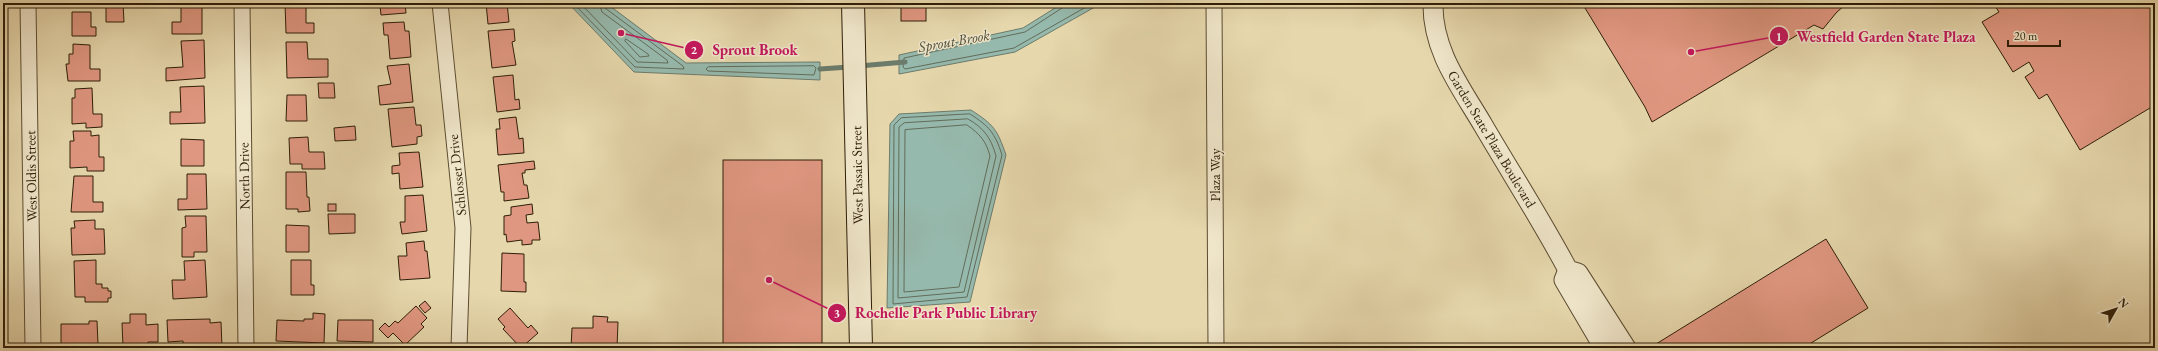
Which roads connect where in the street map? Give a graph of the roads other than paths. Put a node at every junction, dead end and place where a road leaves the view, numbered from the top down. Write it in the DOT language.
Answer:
graph roads {
  1 [pos="28,3"];
  2 [pos="242,3"];
  3 [pos="440,3"];
  4 [pos="853,3"];
  5 [pos="1433,3"];
  6 [pos="1214,5"];
  7 [pos="1568,270"];
  8 [pos="33,348"];
  9 [pos="246,348"];
  10 [pos="459,348"];
  11 [pos="861,348"];
  12 [pos="1216,348"];
  13 [pos="1604,348"];
  14 [pos="1626,348"];
  1 -- 8 [label="street, West Oldis Street"];
  2 -- 9 [label="street, North Drive"];
  3 -- 10 [label="street, Schlosser Drive"];
  4 -- 11 [label="main road, West Passaic Street"];
  5 -- 7 [label="street, Garden State Plaza Boulevard"];
  6 -- 12 [label="street, Plaza Way"];
  7 -- 13 [label="street, Garden State Plaza Boulevard"];
  7 -- 14 [label="street, Garden State Plaza Boulevard"];
}
